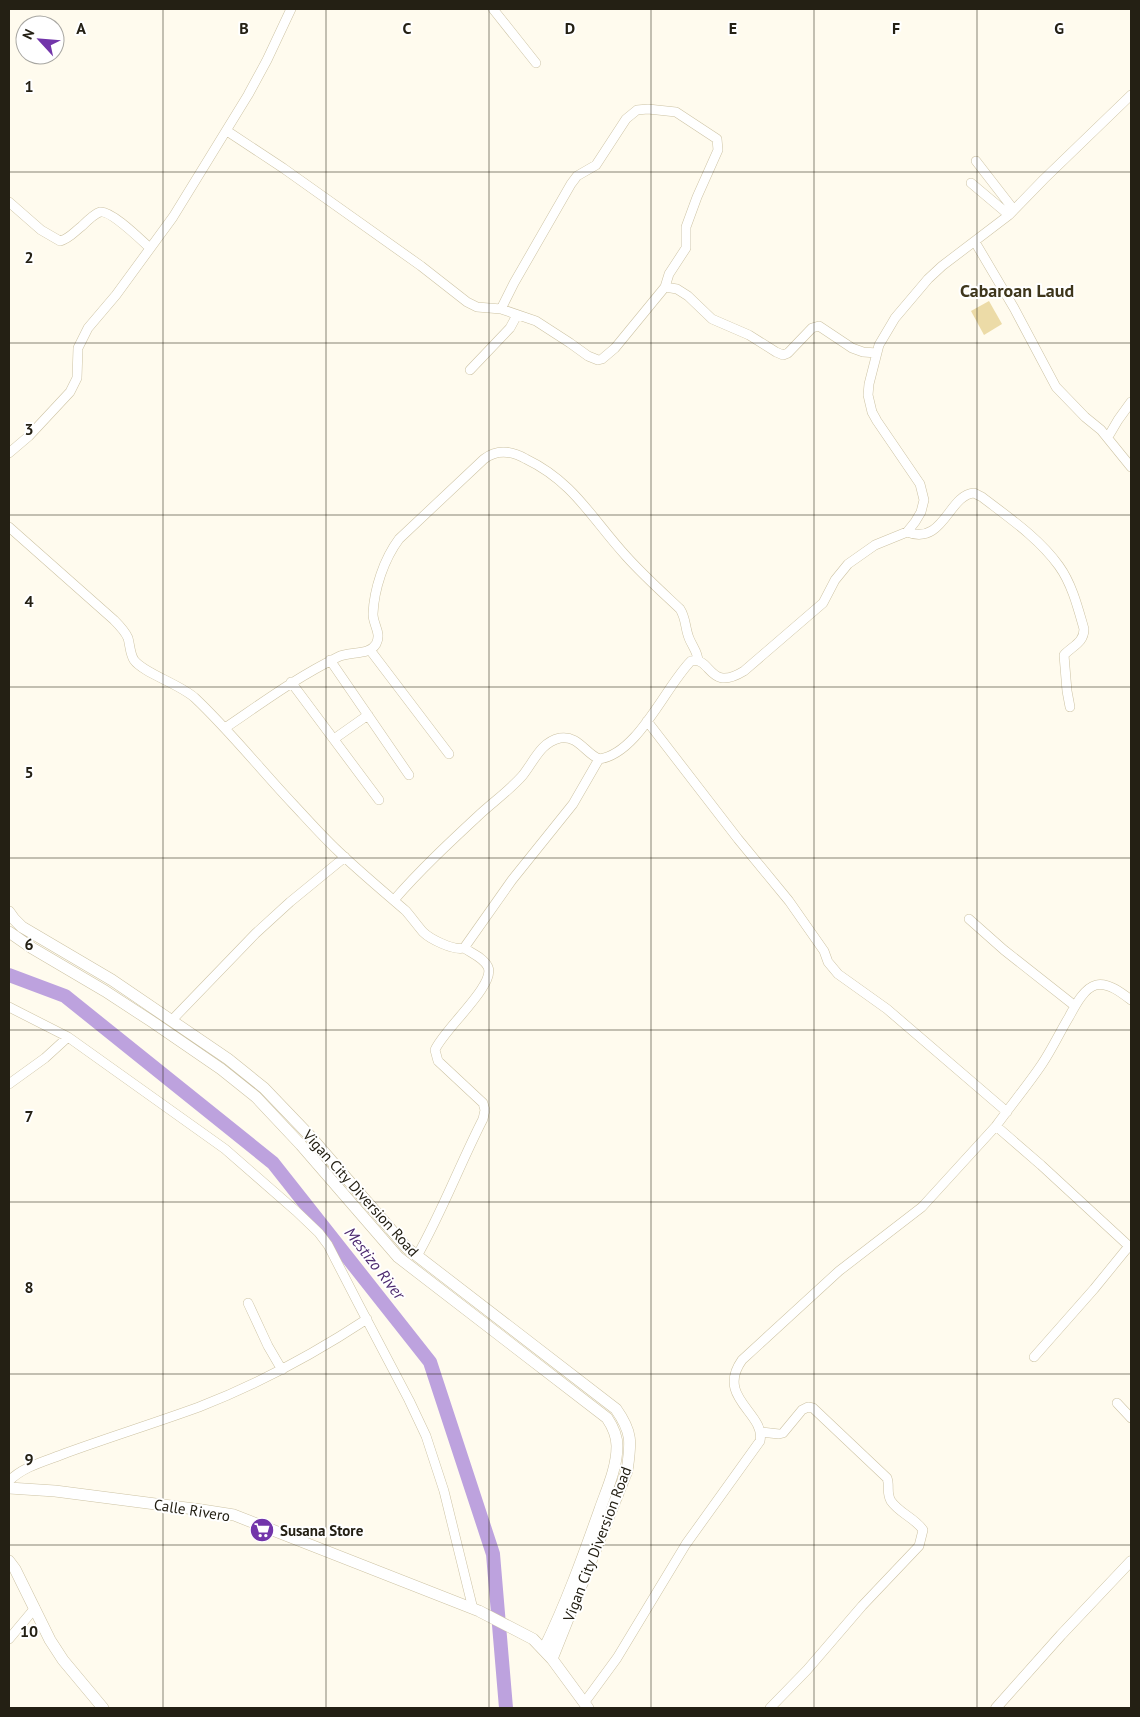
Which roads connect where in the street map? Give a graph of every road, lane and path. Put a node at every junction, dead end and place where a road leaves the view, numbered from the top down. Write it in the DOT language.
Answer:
graph roads {
  1 [pos="291,9"];
  2 [pos="493,9"];
  3 [pos="536,63"];
  4 [pos="1131,95"];
  5 [pos="227,131"];
  6 [pos="976,161"];
  7 [pos="971,183"];
  8 [pos="9,202"];
  9 [pos="1012,213"];
  10 [pos="975,242"];
  11 [pos="150,248"];
  12 [pos="665,288"];
  13 [pos="501,309"];
  14 [pos="517,315"];
  15 [pos="877,353"];
  16 [pos="470,370"];
  17 [pos="1131,402"];
  18 [pos="1108,437"];
  19 [pos="9,453"];
  20 [pos="1131,467"];
  21 [pos="9,527"];
  22 [pos="907,532"];
  23 [pos="370,650"];
  24 [pos="330,660"];
  25 [pos="698,661"];
  26 [pos="292,682"];
  27 [pos="1070,707"];
  28 [pos="368,715"];
  29 [pos="647,721"];
  30 [pos="225,728"];
  31 [pos="334,739"];
  32 [pos="449,754"];
  33 [pos="599,759"];
  34 [pos="409,775"];
  35 [pos="379,800"];
  36 [pos="345,857"];
  37 [pos="394,900"];
  38 [pos="9,912"];
  39 [pos="969,919"];
  40 [pos="9,932"];
  41 [pos="464,948"];
  42 [pos="1131,1000"];
  43 [pos="1075,1006"];
  44 [pos="9,1007"];
  45 [pos="157,1018"];
  46 [pos="172,1020"];
  47 [pos="68,1037"];
  48 [pos="9,1084"];
  49 [pos="1007,1112"];
  50 [pos="996,1126"];
  51 [pos="1130,1247"];
  52 [pos="417,1256"];
  53 [pos="248,1303"];
  54 [pos="367,1320"];
  55 [pos="526,1340"];
  56 [pos="519,1350"];
  57 [pos="1034,1357"];
  58 [pos="282,1370"];
  59 [pos="1117,1403"];
  60 [pos="1131,1418"];
  61 [pos="760,1432"];
  62 [pos="9,1481"];
  63 [pos="9,1488"];
  64 [pos="1131,1560"];
  65 [pos="9,1561"];
  66 [pos="35,1608"];
  67 [pos="476,1610"];
  68 [pos="560,1628"];
  69 [pos="9,1638"];
  70 [pos="532,1638"];
  71 [pos="544,1649"];
  72 [pos="556,1664"];
  73 [pos="586,1705"];
  74 [pos="103,1708"];
  75 [pos="770,1708"];
  76 [pos="996,1708"];
  1 -- 5 [label="street"];
  2 -- 3 [label="street"];
  4 -- 9 [label="street"];
  5 -- 11 [label="street"];
  5 -- 13 [label="street"];
  6 -- 9 [label="street"];
  7 -- 9 [label="street"];
  8 -- 11 [label="street"];
  9 -- 10 [label="street"];
  10 -- 15 [label="street"];
  10 -- 18 [label="street"];
  11 -- 19 [label="street"];
  12 -- 13 [label="street"];
  12 -- 14 [label="street"];
  12 -- 15 [label="street"];
  13 -- 14 [label="street"];
  14 -- 16 [label="street"];
  15 -- 22 [label="street"];
  17 -- 18 [label="street"];
  18 -- 20 [label="street"];
  21 -- 30 [label="street"];
  22 -- 25 [label="street"];
  22 -- 27 [label="street"];
  23 -- 24 [label="street"];
  23 -- 25 [label="street"];
  23 -- 32 [label="street"];
  24 -- 26 [label="street"];
  24 -- 28 [label="street"];
  25 -- 29 [label="street"];
  26 -- 30 [label="street"];
  26 -- 31 [label="street"];
  28 -- 31 [label="street"];
  28 -- 34 [label="street"];
  29 -- 33 [label="street"];
  29 -- 49 [label="street"];
  30 -- 36 [label="street"];
  31 -- 35 [label="street"];
  33 -- 37 [label="street"];
  33 -- 41 [label="street"];
  36 -- 37 [label="street"];
  36 -- 46 [label="street"];
  37 -- 41 [label="street"];
  38 -- 45 [label="main road, Vigan City Diversion Road"];
  39 -- 43 [label="street"];
  40 -- 45 [label="main road, Vigan City Diversion Road"];
  41 -- 52 [label="street"];
  42 -- 43 [label="street"];
  43 -- 49 [label="street"];
  44 -- 47 [label="street"];
  45 -- 46 [label="main road, Vigan City Diversion Road"];
  45 -- 56 [label="main road, Vigan City Diversion Road"];
  46 -- 52 [label="main road, Vigan City Diversion Road"];
  47 -- 48 [label="street"];
  47 -- 54 [label="street"];
  49 -- 50 [label="street"];
  50 -- 51 [label="street"];
  50 -- 61 [label="street"];
  51 -- 57 [label="street"];
  52 -- 55 [label="main road, Vigan City Diversion Road"];
  53 -- 58 [label="street"];
  54 -- 58 [label="street"];
  54 -- 67 [label="street"];
  55 -- 56 [label="main road"];
  55 -- 68 [label="main road, Vigan City Diversion Road"];
  56 -- 68 [label="main road, Vigan City Diversion Road"];
  58 -- 62 [label="street"];
  59 -- 60 [label="street"];
  61 -- 73 [label="street"];
  61 -- 75 [label="street"];
  63 -- 67 [label="main road, Calle Rivero"];
  64 -- 76 [label="street"];
  65 -- 66 [label="main road"];
  66 -- 69 [label="street"];
  66 -- 74 [label="main road"];
  67 -- 70 [label="main road, Calle Rivero"];
  68 -- 70 [label="main road, Vigan City Diversion Road"];
  68 -- 71 [label="main road, Vigan City Diversion Road"];
  68 -- 72 [label="main road, Vigan City Diversion Road"];
  70 -- 71 [label="main road, Calle Rivero"];
  71 -- 72 [label="main road, Calle Rivero"];
  72 -- 73 [label="main road, Calle Rivero"];
}
